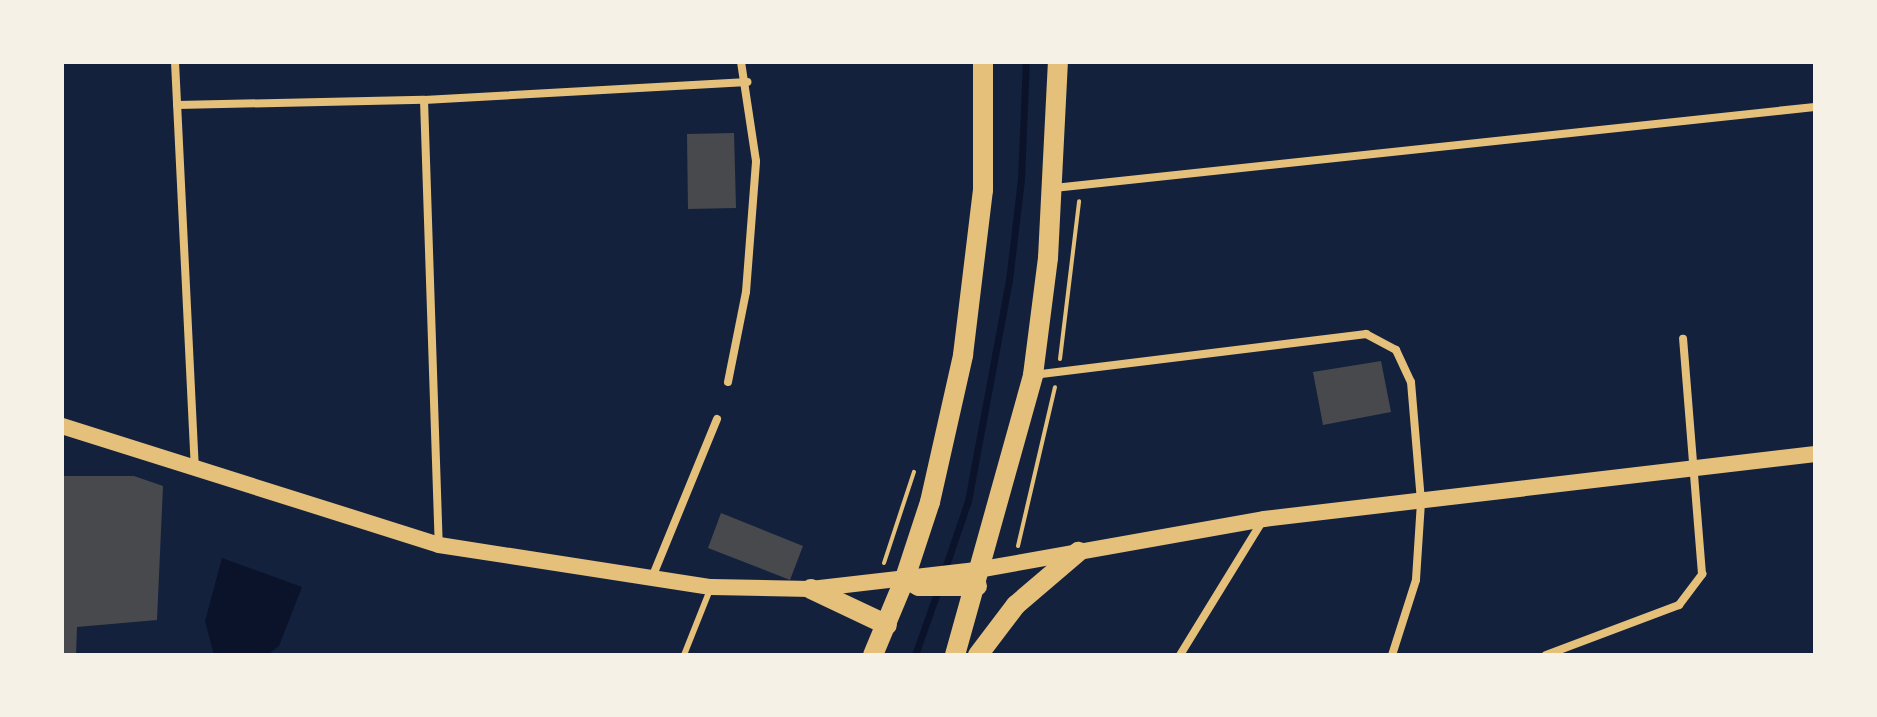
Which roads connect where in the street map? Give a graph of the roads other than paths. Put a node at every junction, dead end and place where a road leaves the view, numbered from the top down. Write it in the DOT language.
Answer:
graph roads {
  1 [pos="175,62"];
  2 [pos="741,62"];
  3 [pos="983,62"];
  4 [pos="1058,62"];
  5 [pos="747,82"];
  6 [pos="424,100"];
  7 [pos="177,105"];
  8 [pos="1815,107"];
  9 [pos="1054,188"];
  10 [pos="1683,339"];
  11 [pos="1033,375"];
  12 [pos="728,382"];
  13 [pos="717,419"];
  14 [pos="62,426"];
  15 [pos="1815,454"];
  16 [pos="195,468"];
  17 [pos="1693,472"];
  18 [pos="1421,502"];
  19 [pos="1264,519"];
  20 [pos="439,545"];
  21 [pos="1078,552"];
  22 [pos="976,576"];
  23 [pos="914,580"];
  24 [pos="651,581"];
  25 [pos="711,587"];
  26 [pos="811,589"];
  27 [pos="887,625"];
  28 [pos="684,655"];
  29 [pos="873,655"];
  30 [pos="955,655"];
  31 [pos="978,655"];
  32 [pos="1180,655"];
  33 [pos="1392,655"];
  34 [pos="1546,655"];
  1 -- 7 [label="street"];
  2 -- 5 [label="street"];
  3 -- 23 [label="main road"];
  4 -- 9 [label="main road"];
  5 -- 6 [label="street"];
  5 -- 12 [label="street"];
  6 -- 7 [label="street"];
  6 -- 20 [label="street"];
  7 -- 16 [label="street"];
  8 -- 9 [label="street"];
  9 -- 11 [label="main road"];
  10 -- 17 [label="street"];
  11 -- 18 [label="street"];
  11 -- 22 [label="main road"];
  13 -- 24 [label="street"];
  14 -- 16 [label="main road"];
  15 -- 17 [label="main road"];
  16 -- 20 [label="main road"];
  17 -- 18 [label="main road"];
  17 -- 34 [label="street"];
  18 -- 19 [label="main road"];
  18 -- 33 [label="street"];
  19 -- 21 [label="main road"];
  19 -- 32 [label="street"];
  20 -- 24 [label="main road"];
  21 -- 22 [label="main road"];
  21 -- 31 [label="main road"];
  22 -- 23 [label="main road"];
  22 -- 23 [label="main road"];
  22 -- 30 [label="main road"];
  23 -- 26 [label="main road"];
  23 -- 27 [label="main road"];
  24 -- 25 [label="main road"];
  25 -- 26 [label="main road"];
  25 -- 28 [label="lane"];
  26 -- 27 [label="main road"];
  27 -- 29 [label="main road"];
}
